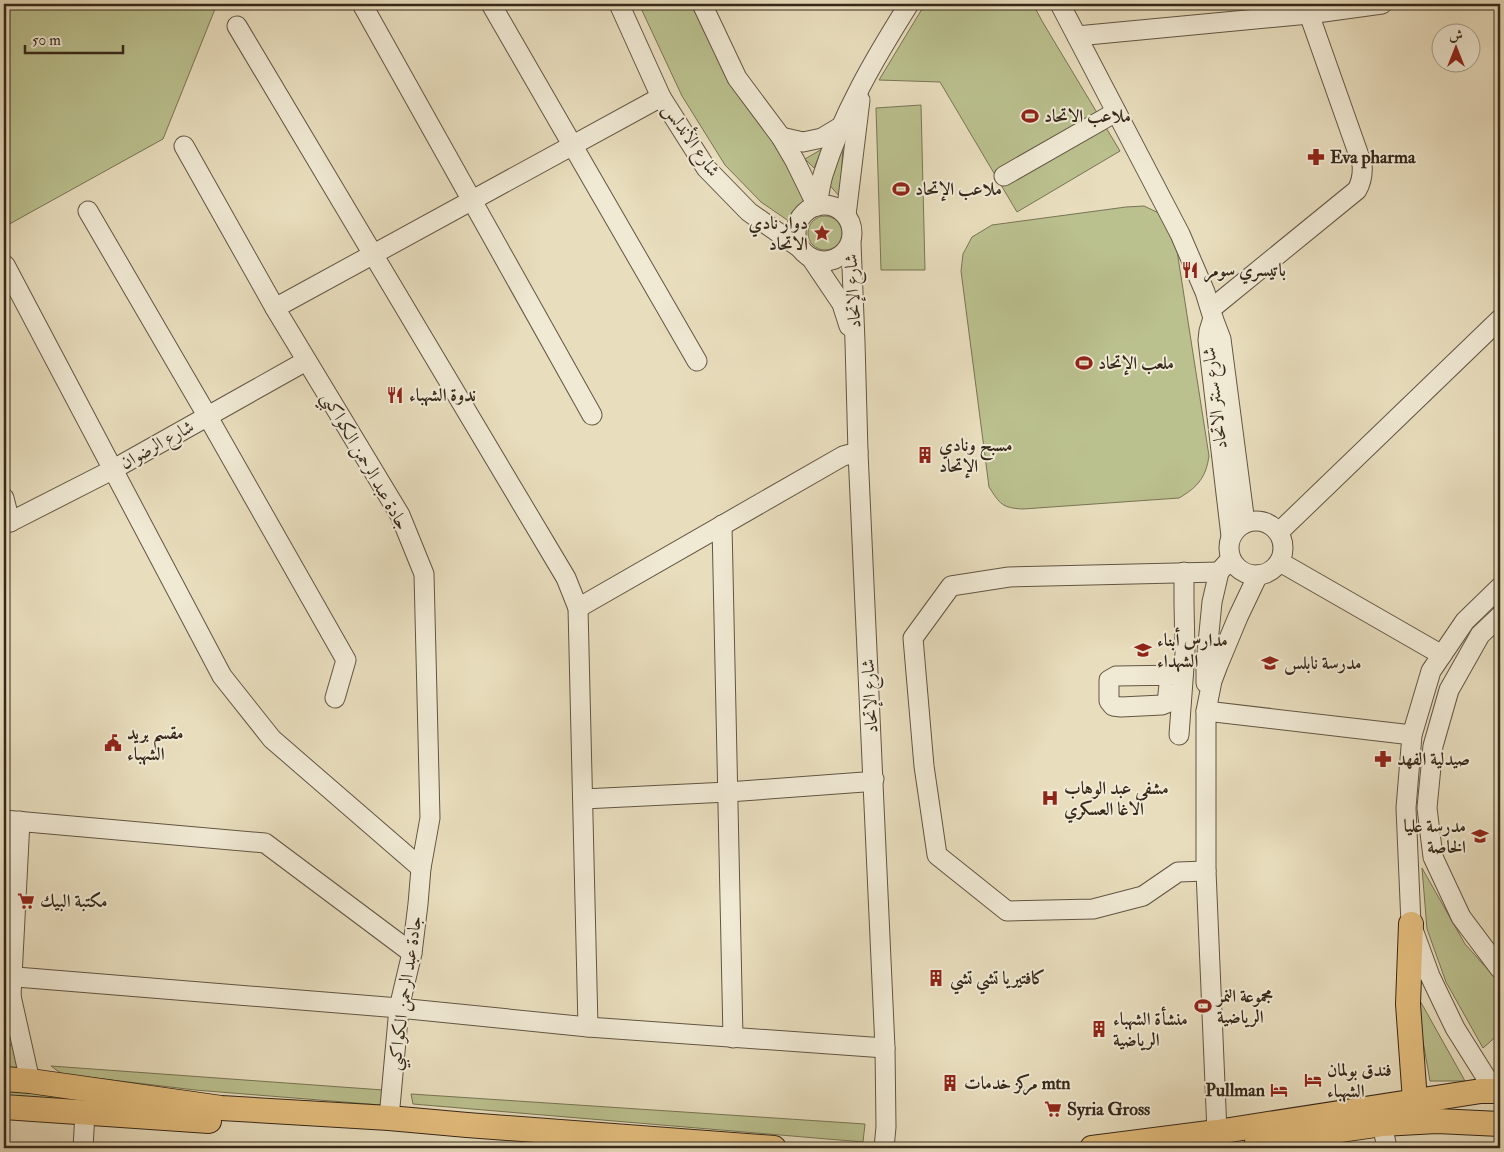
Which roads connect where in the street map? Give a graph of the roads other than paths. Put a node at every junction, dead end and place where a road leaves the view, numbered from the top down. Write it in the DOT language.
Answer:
graph roads {
  1 [pos="362,4"];
  2 [pos="491,4"];
  3 [pos="619,4"];
  4 [pos="702,4"];
  5 [pos="909,4"];
  6 [pos="1060,4"];
  7 [pos="1382,4"];
  8 [pos="1310,14"];
  9 [pos="237,26"];
  10 [pos="1077,36"];
  11 [pos="862,85"];
  12 [pos="661,97"];
  13 [pos="1116,112"];
  14 [pos="842,126"];
  15 [pos="781,137"];
  16 [pos="572,145"];
  17 [pos="184,146"];
  18 [pos="1004,176"];
  19 [pos="473,199"];
  20 [pos="817,206"];
  21 [pos="88,210"];
  22 [pos="846,215"];
  23 [pos="850,244"];
  24 [pos="806,253"];
  25 [pos="373,254"];
  26 [pos="5,265"];
  27 [pos="275,308"];
  28 [pos="1212,314"];
  29 [pos="1500,318"];
  30 [pos="855,342"];
  31 [pos="306,361"];
  32 [pos="697,361"];
  33 [pos="592,415"];
  34 [pos="208,416"];
  35 [pos="858,452"];
  36 [pos="112,470"];
  37 [pos="4,498"];
  38 [pos="7,522"];
  39 [pos="1245,522"];
  40 [pos="722,525"];
  41 [pos="1279,532"];
  42 [pos="1231,536"];
  43 [pos="1280,562"];
  44 [pos="1225,566"];
  45 [pos="1184,572"];
  46 [pos="1258,575"];
  47 [pos="1500,587"];
  48 [pos="578,608"];
  49 [pos="1500,616"];
  50 [pos="1442,655"];
  51 [pos="336,698"];
  52 [pos="1207,706"];
  53 [pos="1179,734"];
  54 [pos="1412,735"];
  55 [pos="874,779"];
  56 [pos="728,792"];
  57 [pos="583,799"];
  58 [pos="12,820"];
  59 [pos="421,868"];
  60 [pos="1206,871"];
  61 [pos="1411,924"];
  62 [pos="412,953"];
  63 [pos="1500,969"];
  64 [pos="8,976"];
  65 [pos="11,996"];
  66 [pos="399,1008"];
  67 [pos="4,1016"];
  68 [pos="588,1027"];
  69 [pos="734,1038"];
  70 [pos="885,1048"];
  71 [pos="4,1079"];
  72 [pos="885,1080"];
  73 [pos="30,1081"];
  74 [pos="1500,1089"];
  75 [pos="1415,1101"];
  76 [pos="4,1107"];
  77 [pos="85,1113"];
  78 [pos="389,1118"];
  79 [pos="1382,1124"];
  80 [pos="1500,1124"];
  81 [pos="1216,1140"];
  82 [pos="83,1148"];
  83 [pos="600,1148"];
  84 [pos="774,1148"];
  85 [pos="884,1148"];
  86 [pos="898,1148"];
  87 [pos="1092,1148"];
  88 [pos="1387,1148"];
  1 -- 19 [label="street"];
  2 -- 16 [label="street"];
  3 -- 12 [label="street, شارع الأندلس"];
  4 -- 15 [label="street"];
  5 -- 11 [label="street"];
  6 -- 10 [label="street"];
  7 -- 8 [label="street"];
  8 -- 10 [label="street"];
  8 -- 28 [label="street"];
  9 -- 25 [label="street"];
  10 -- 13 [label="street"];
  11 -- 14 [label="street"];
  11 -- 22 [label="street"];
  12 -- 16 [label="street"];
  12 -- 24 [label="street, شارع الأندلس"];
  13 -- 18 [label="street"];
  13 -- 28 [label="street"];
  14 -- 15 [label="street"];
  14 -- 20 [label="street"];
  15 -- 20 [label="street"];
  16 -- 19 [label="street"];
  16 -- 32 [label="street"];
  17 -- 27 [label="street, جادة عبد الرحمن الكواكبي"];
  19 -- 25 [label="street"];
  19 -- 33 [label="street"];
  20 -- 22 [label="street"];
  20 -- 24 [label="street"];
  21 -- 34 [label="street"];
  22 -- 23 [label="street"];
  23 -- 24 [label="street"];
  23 -- 30 [label="street, شارع الإتحاد"];
  24 -- 30 [label="street, شارع الأندلس"];
  25 -- 27 [label="street"];
  25 -- 48 [label="street"];
  26 -- 36 [label="street"];
  27 -- 31 [label="street, جادة عبد الرحمن الكواكبي"];
  28 -- 39 [label="street, شارع سنتر الاتحاد"];
  28 -- 42 [label="street, شارع سنتر الاتحاد"];
  29 -- 41 [label="street"];
  30 -- 35 [label="street, شارع الإتحاد"];
  31 -- 34 [label="street, شارع الرضوان"];
  31 -- 59 [label="street, جادة عبد الرحمن الكواكبي"];
  34 -- 36 [label="street, شارع الرضوان"];
  34 -- 51 [label="street"];
  35 -- 40 [label="street"];
  35 -- 55 [label="street, شارع الإتحاد"];
  36 -- 38 [label="street, شارع الرضوان"];
  36 -- 59 [label="street"];
  37 -- 38 [label="street"];
  39 -- 41 [label="street"];
  39 -- 42 [label="street"];
  40 -- 48 [label="street"];
  40 -- 56 [label="street"];
  41 -- 43 [label="street"];
  42 -- 44 [label="street"];
  43 -- 46 [label="street"];
  43 -- 50 [label="street"];
  44 -- 45 [label="street"];
  44 -- 46 [label="street"];
  44 -- 52 [label="street"];
  45 -- 53 [label="street"];
  45 -- 60 [label="street"];
  46 -- 52 [label="street"];
  47 -- 50 [label="street"];
  48 -- 57 [label="street"];
  49 -- 63 [label="street"];
  50 -- 54 [label="street"];
  52 -- 54 [label="street"];
  52 -- 60 [label="street"];
  54 -- 61 [label="street"];
  55 -- 56 [label="street"];
  55 -- 70 [label="street, شارع الإتحاد"];
  56 -- 57 [label="street"];
  56 -- 69 [label="street"];
  57 -- 68 [label="street"];
  58 -- 62 [label="street"];
  58 -- 64 [label="street"];
  59 -- 62 [label="street, جادة عبد الرحمن الكواكبي"];
  60 -- 81 [label="street"];
  61 -- 74 [label="street"];
  61 -- 75 [label="main road"];
  62 -- 66 [label="street, جادة عبد الرحمن الكواكبي"];
  64 -- 65 [label="street"];
  64 -- 66 [label="street"];
  65 -- 67 [label="street"];
  65 -- 73 [label="street"];
  66 -- 68 [label="street"];
  66 -- 78 [label="street, جادة عبد الرحمن الكواكبي"];
  68 -- 69 [label="street"];
  69 -- 70 [label="street"];
  70 -- 72 [label="street, شارع الإتحاد"];
  71 -- 73 [label="main road"];
  72 -- 85 [label="street, شارع الإتحاد"];
  72 -- 86 [label="street"];
  73 -- 78 [label="main road"];
  74 -- 75 [label="main road"];
  75 -- 81 [label="main road"];
  76 -- 77 [label="main road"];
  77 -- 82 [label="street"];
  77 -- 83 [label="main road"];
  78 -- 84 [label="main road"];
  79 -- 80 [label="main road"];
  79 -- 81 [label="main road"];
  79 -- 88 [label="street"];
  81 -- 87 [label="main road"];
}
